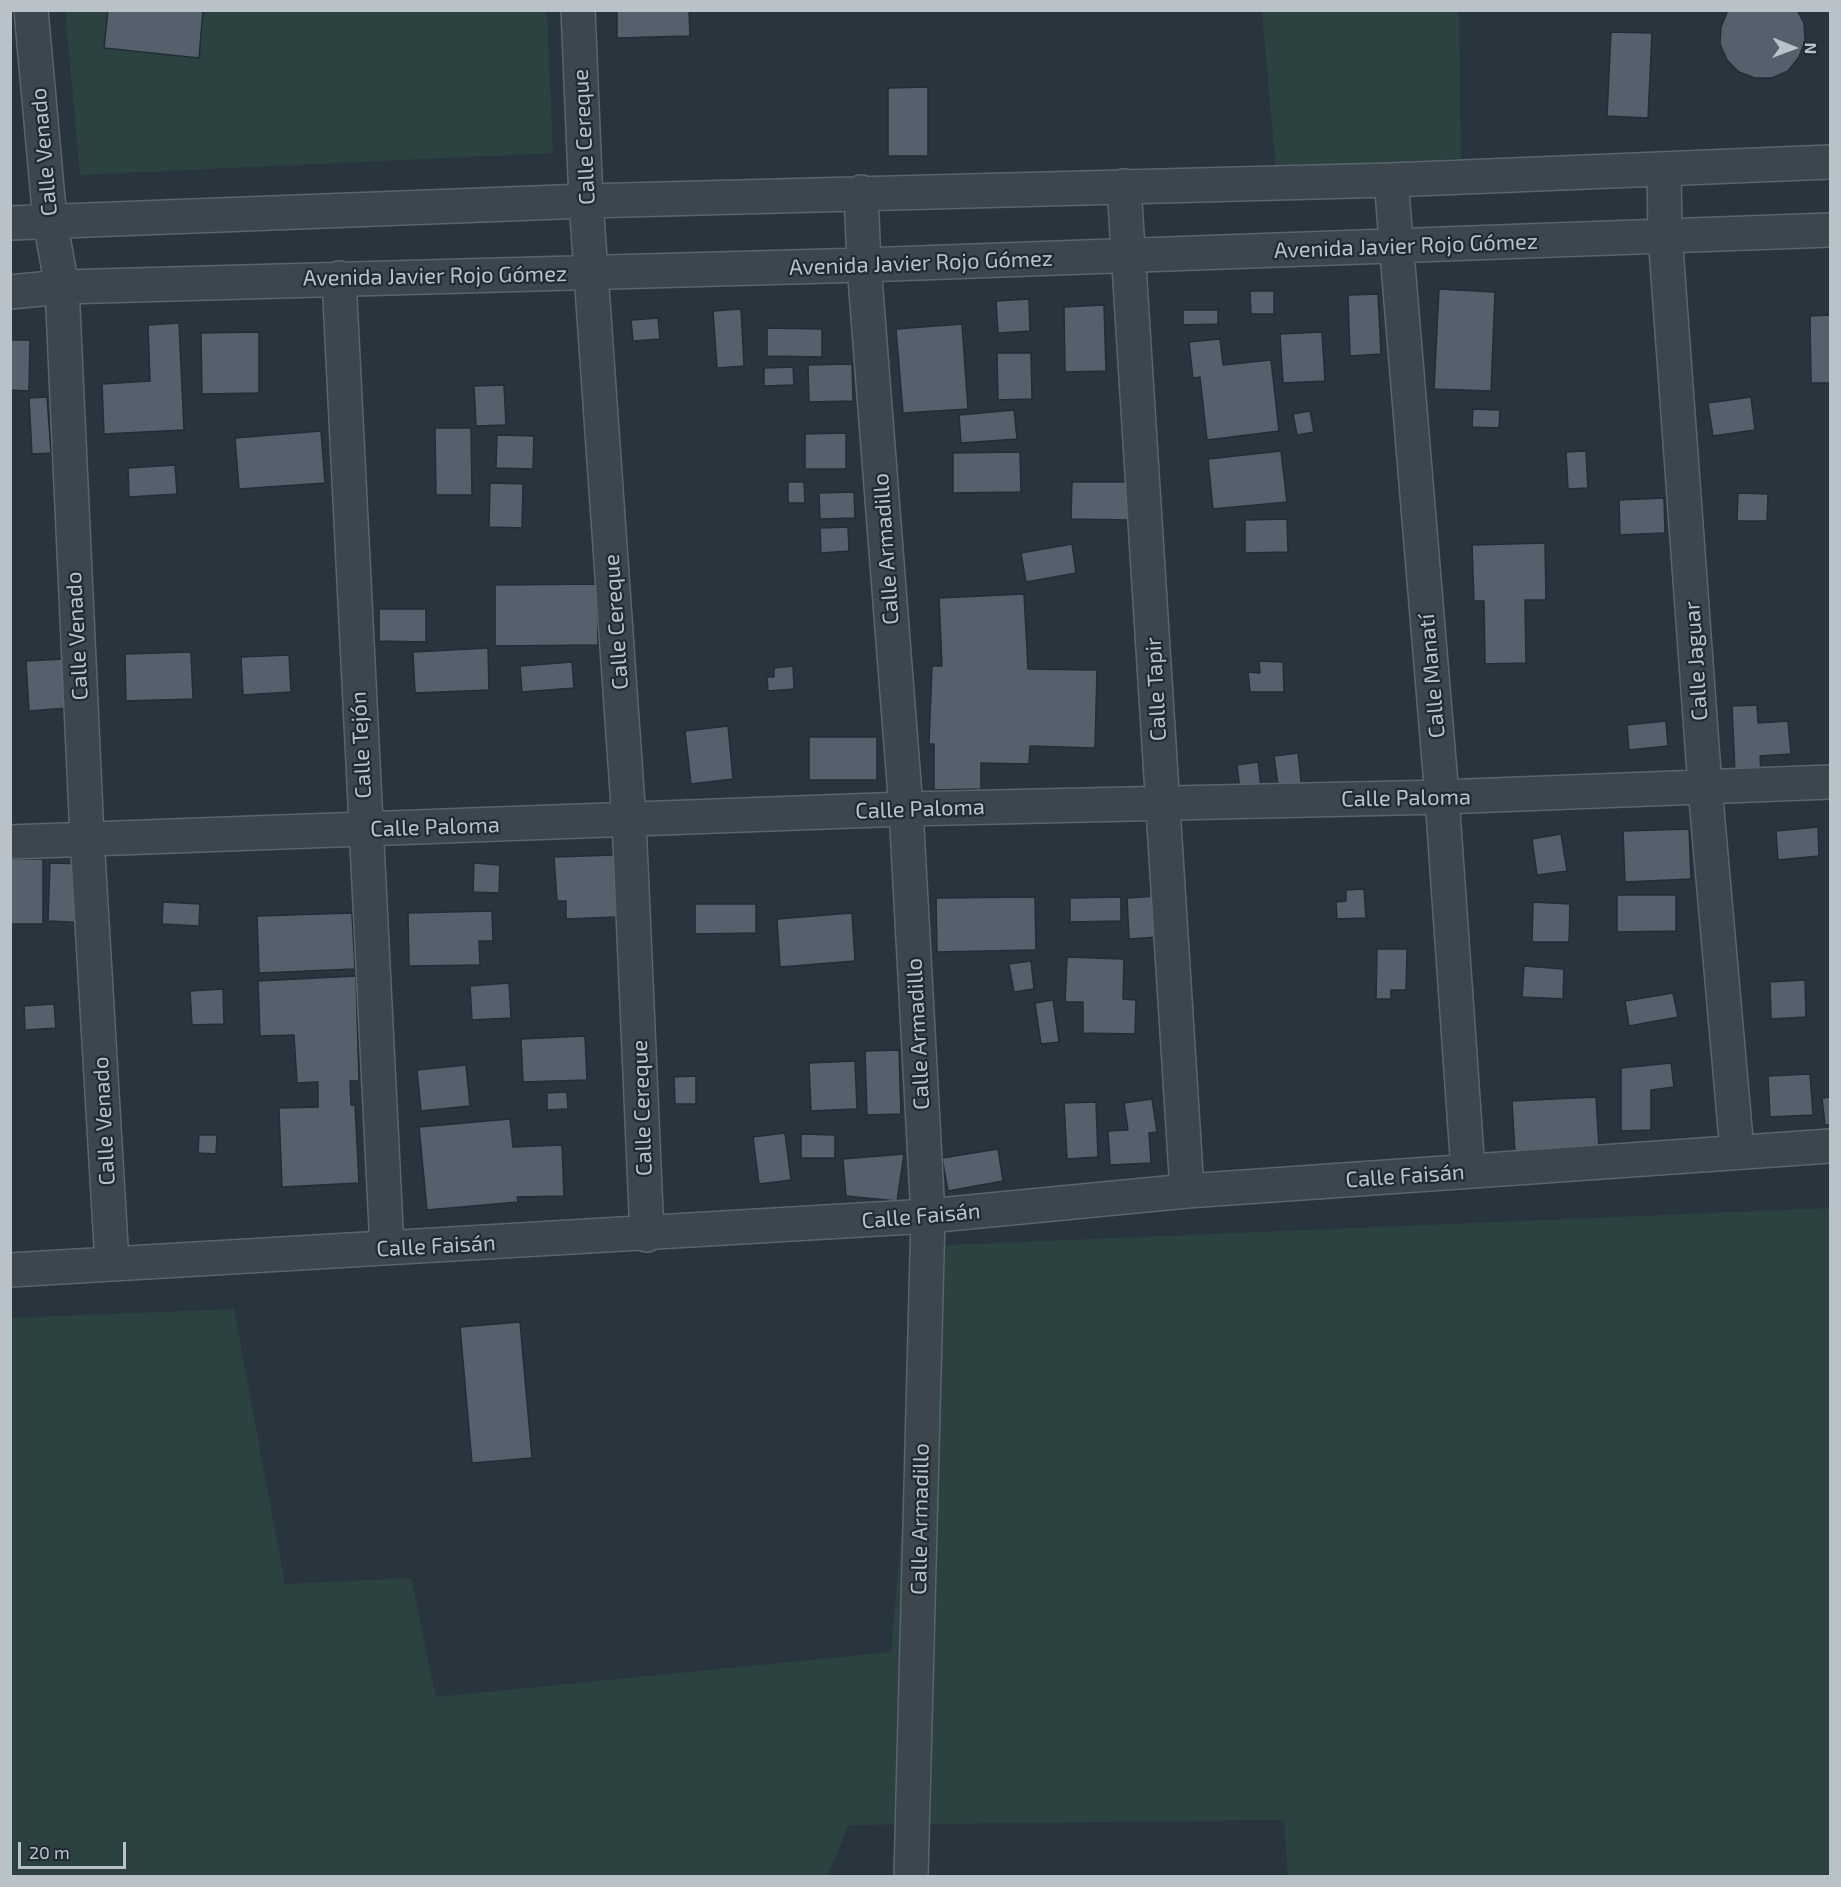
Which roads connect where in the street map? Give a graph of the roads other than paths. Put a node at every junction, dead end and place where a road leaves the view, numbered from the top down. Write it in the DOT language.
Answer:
graph roads {
  1 [pos="31,10"];
  2 [pos="578,10"];
  3 [pos="1830,162"];
  4 [pos="1664,170"];
  5 [pos="1391,180"];
  6 [pos="1124,186"];
  7 [pos="861,192"];
  8 [pos="586,201"];
  9 [pos="50,222"];
  10 [pos="10,223"];
  11 [pos="1830,230"];
  12 [pos="1665,234"];
  13 [pos="1397,247"];
  14 [pos="1130,256"];
  15 [pos="864,265"];
  16 [pos="591,272"];
  17 [pos="339,278"];
  18 [pos="62,287"];
  19 [pos="10,291"];
  20 [pos="1830,782"];
  21 [pos="1705,787"];
  22 [pos="1442,797"];
  23 [pos="1162,803"];
  24 [pos="906,808"];
  25 [pos="629,820"];
  26 [pos="365,830"];
  27 [pos="87,837"];
  28 [pos="10,842"];
  29 [pos="1830,1146"];
  30 [pos="1737,1151"];
  31 [pos="1468,1171"];
  32 [pos="1187,1191"];
  33 [pos="928,1216"];
  34 [pos="647,1235"];
  35 [pos="387,1248"];
  36 [pos="112,1263"];
  37 [pos="10,1270"];
  38 [pos="911,1876"];
  1 -- 9 [label="street, Calle Venado"];
  2 -- 8 [label="street, Calle Cereque"];
  3 -- 4 [label="street"];
  4 -- 5 [label="street"];
  4 -- 12 [label="street, Calle Jaguar"];
  5 -- 6 [label="street"];
  5 -- 13 [label="street, Calle Manatí"];
  6 -- 7 [label="street"];
  6 -- 14 [label="street, Calle Tapir"];
  7 -- 8 [label="street"];
  7 -- 15 [label="street, Calle Armadillo"];
  8 -- 9 [label="street"];
  8 -- 16 [label="street, Calle Cereque"];
  9 -- 10 [label="street"];
  9 -- 18 [label="street, Calle Venado"];
  11 -- 12 [label="street, Avenida Javier Rojo Gómez"];
  12 -- 13 [label="street, Avenida Javier Rojo Gómez"];
  12 -- 21 [label="street, Calle Jaguar"];
  13 -- 14 [label="street, Avenida Javier Rojo Gómez"];
  13 -- 22 [label="street, Calle Manatí"];
  14 -- 15 [label="street, Avenida Javier Rojo Gómez"];
  14 -- 23 [label="street, Calle Tapir"];
  15 -- 16 [label="street, Avenida Javier Rojo Gómez"];
  15 -- 24 [label="street, Calle Armadillo"];
  16 -- 17 [label="street, Avenida Javier Rojo Gómez"];
  16 -- 25 [label="street, Calle Cereque"];
  17 -- 18 [label="street, Avenida Javier Rojo Gómez"];
  17 -- 26 [label="street, Calle Tejón"];
  18 -- 19 [label="street, Avenida Javier Rojo Gómez"];
  18 -- 27 [label="street, Calle Venado"];
  20 -- 21 [label="street, Calle Paloma"];
  21 -- 22 [label="street, Calle Paloma"];
  21 -- 30 [label="street, Calle Jaguar"];
  22 -- 23 [label="street, Calle Paloma"];
  22 -- 31 [label="street, Calle Manatí"];
  23 -- 24 [label="street, Calle Paloma"];
  23 -- 32 [label="street, Calle Tapir"];
  24 -- 25 [label="street, Calle Paloma"];
  24 -- 33 [label="street, Calle Armadillo"];
  25 -- 26 [label="street, Calle Paloma"];
  25 -- 34 [label="street, Calle Cereque"];
  26 -- 27 [label="street, Calle Paloma"];
  26 -- 35 [label="street, Calle Tejón"];
  27 -- 28 [label="street, Calle Paloma"];
  27 -- 36 [label="street, Calle Venado"];
  29 -- 30 [label="street, Calle Faisán"];
  30 -- 31 [label="street, Calle Faisán"];
  31 -- 32 [label="street, Calle Faisán"];
  32 -- 33 [label="street, Calle Faisán"];
  33 -- 34 [label="street, Calle Faisán"];
  33 -- 38 [label="street, Calle Armadillo"];
  34 -- 35 [label="street, Calle Faisán"];
  35 -- 36 [label="street, Calle Faisán"];
  36 -- 37 [label="street, Calle Faisán"];
}
